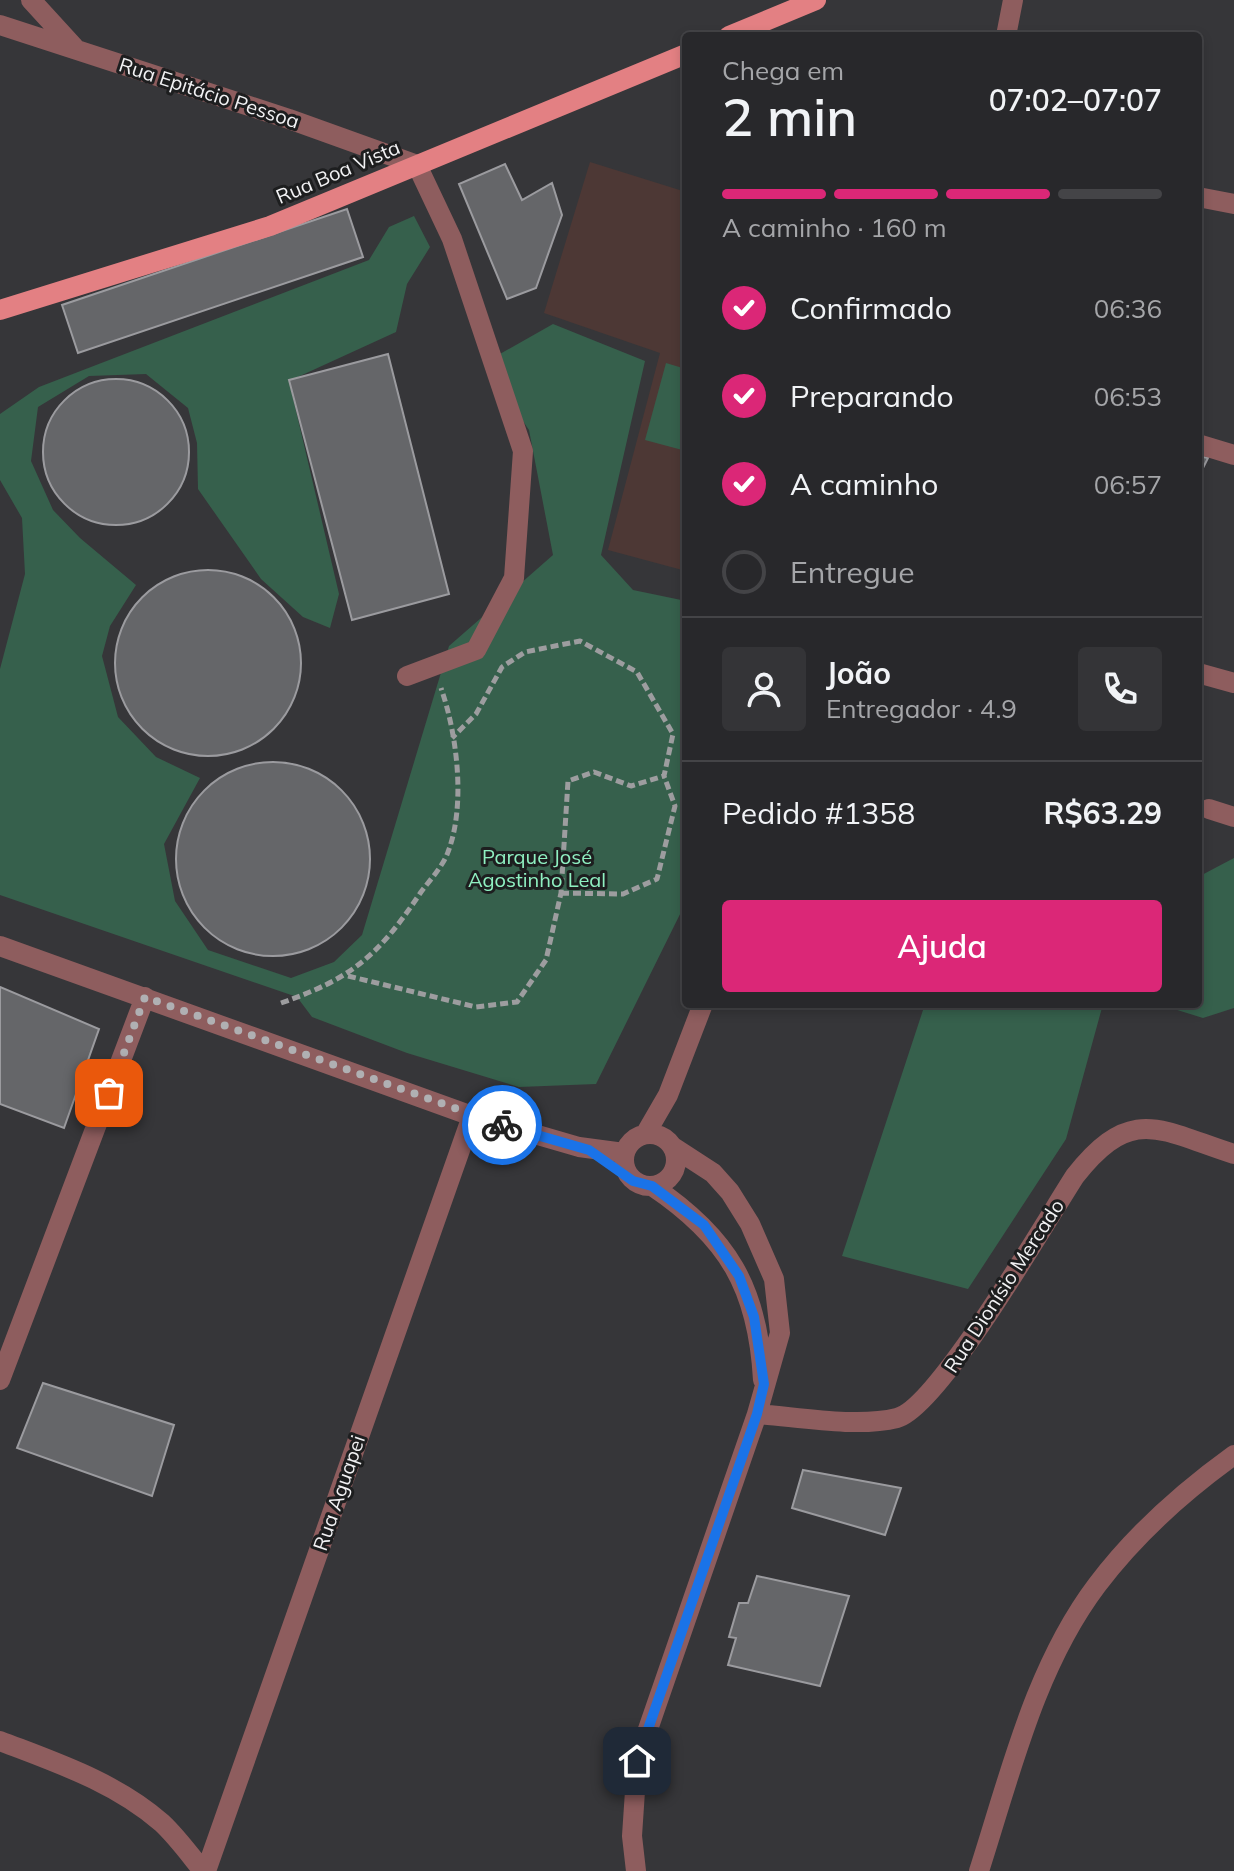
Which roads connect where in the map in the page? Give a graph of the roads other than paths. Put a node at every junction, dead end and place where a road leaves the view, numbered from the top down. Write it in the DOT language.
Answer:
graph roads {
  1 [pos="31,0"];
  2 [pos="816,0"];
  3 [pos="1013,0"];
  4 [pos="0,25"];
  5 [pos="739,32"];
  6 [pos="1007,32"];
  7 [pos="77,50"];
  8 [pos="682,56"];
  9 [pos="417,165"];
  10 [pos="1202,198"];
  11 [pos="1234,204"];
  12 [pos="0,310"];
  13 [pos="1202,445"];
  14 [pos="1234,455"];
  15 [pos="1202,674"];
  16 [pos="407,676"];
  17 [pos="1234,683"];
  18 [pos="1209,809"];
  19 [pos="1234,817"];
  20 [pos="0,946"];
  21 [pos="145,997"];
  22 [pos="701,1008"];
  23 [pos="668,1095"];
  24 [pos="472,1116"];
  25 [pos="646,1133"];
  26 [pos="671,1144"];
  27 [pos="1234,1154"];
  28 [pos="625,1163"];
  29 [pos="652,1186"];
  30 [pos="4,1356"];
  31 [pos="0,1380"];
  32 [pos="764,1384"];
  33 [pos="757,1414"];
  34 [pos="1234,1455"];
  35 [pos="0,1741"];
  36 [pos="205,1871"];
  37 [pos="636,1871"];
  38 [pos="979,1871"];
  1 -- 7 [label="street"];
  2 -- 5 [label="main road"];
  3 -- 6 [label="street"];
  4 -- 7 [label="street, Rua Epitácio Pessoa"];
  7 -- 9 [label="street, Rua Epitácio Pessoa"];
  8 -- 9 [label="main road, Rua Boa Vista"];
  9 -- 12 [label="main road, Rua Boa Vista"];
  9 -- 16 [label="street"];
  10 -- 11 [label="street"];
  13 -- 14 [label="street"];
  15 -- 17 [label="street"];
  18 -- 19 [label="street"];
  20 -- 21 [label="street"];
  21 -- 24 [label="street"];
  21 -- 30 [label="street"];
  22 -- 23 [label="street"];
  23 -- 25 [label="street"];
  23 -- 26 [label="street"];
  24 -- 28 [label="street"];
  24 -- 36 [label="street, Rua Aguapei"];
  25 -- 26 [label="street"];
  25 -- 28 [label="street"];
  26 -- 29 [label="street"];
  26 -- 32 [label="street"];
  27 -- 33 [label="street, Rua Dionísio Mercado"];
  28 -- 29 [label="street"];
  29 -- 32 [label="street"];
  30 -- 31 [label="street"];
  32 -- 33 [label="street"];
  33 -- 37 [label="street"];
  34 -- 38 [label="street"];
  35 -- 36 [label="street"];
}
